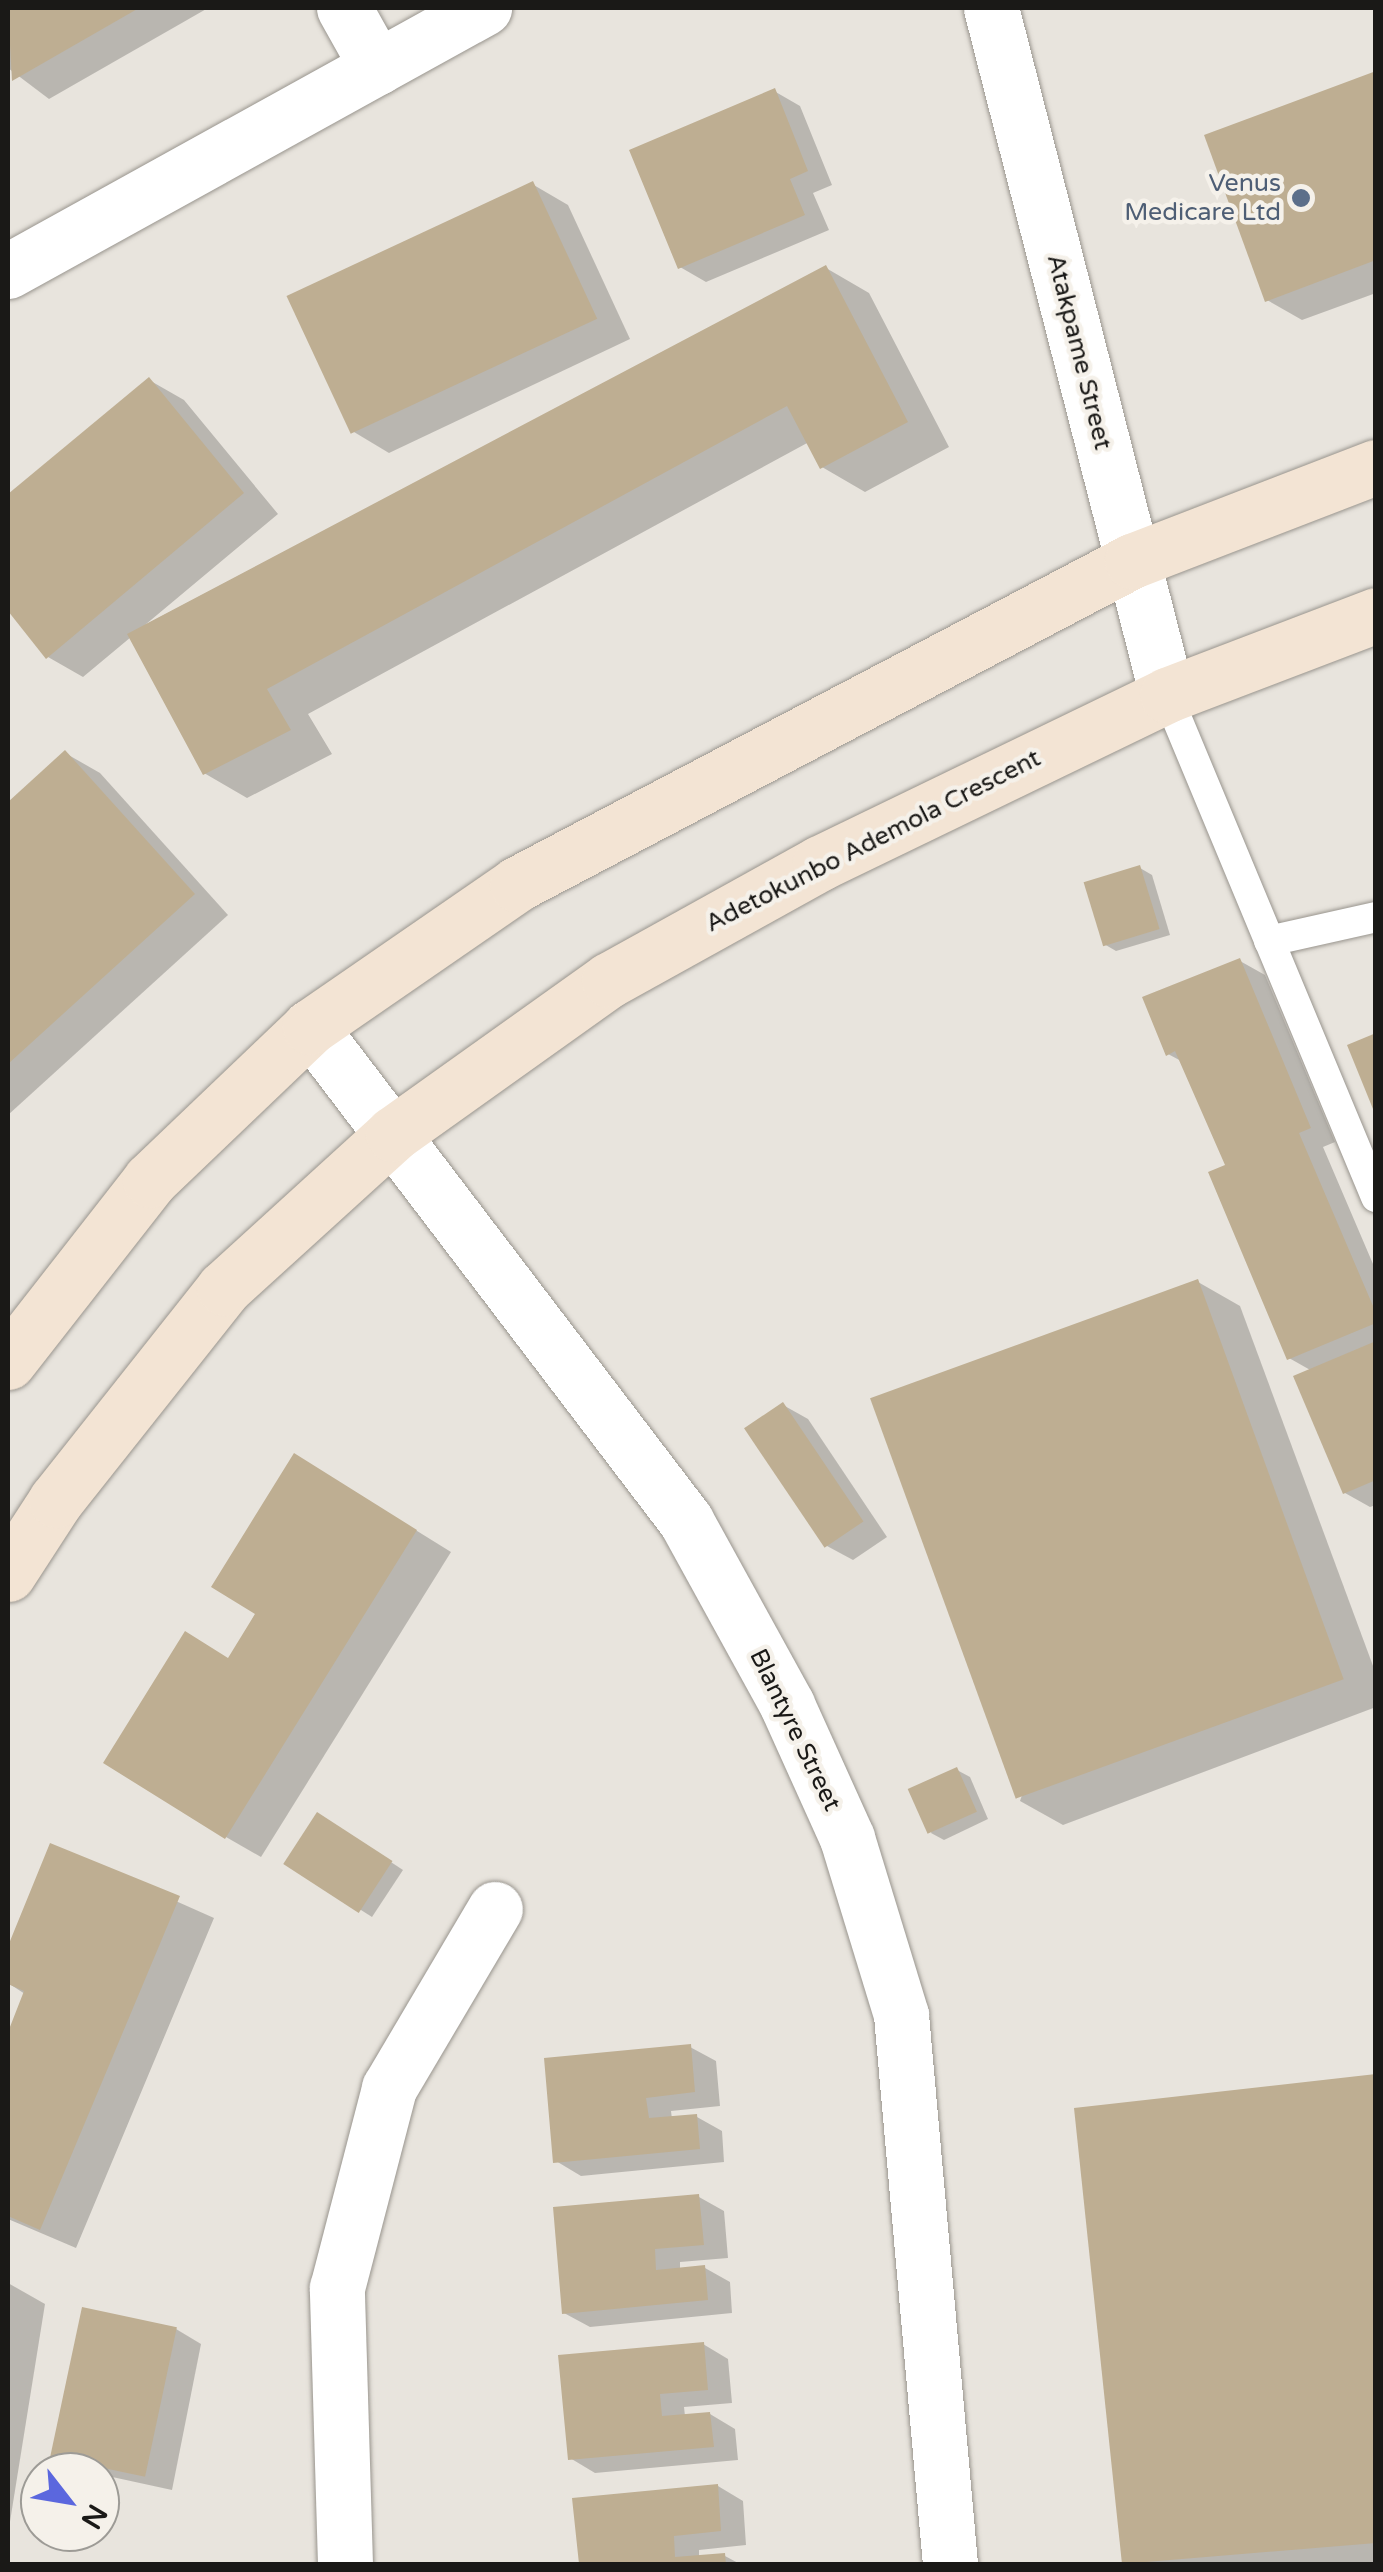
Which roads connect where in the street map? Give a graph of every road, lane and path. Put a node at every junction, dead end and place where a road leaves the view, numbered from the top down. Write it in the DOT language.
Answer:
graph roads {
  1 [pos="344,8"];
  2 [pos="484,8"];
  3 [pos="991,8"];
  4 [pos="377,67"];
  5 [pos="13,258"];
  6 [pos="1376,467"];
  7 [pos="1132,561"];
  8 [pos="1376,615"];
  9 [pos="1167,695"];
  10 [pos="1376,917"];
  11 [pos="1269,941"];
  12 [pos="310,1027"];
  13 [pos="393,1134"];
  14 [pos="1376,1198"];
  15 [pos="8,1362"];
  16 [pos="8,1574"];
  17 [pos="495,1909"];
  18 [pos="345,2564"];
  19 [pos="950,2564"];
  1 -- 4 [label="street"];
  2 -- 4 [label="street"];
  3 -- 7 [label="street, Atakpame Street"];
  4 -- 5 [label="street"];
  6 -- 7 [label="main road"];
  7 -- 9 [label="street, Atakpame Street"];
  7 -- 12 [label="main road"];
  8 -- 9 [label="main road, Adetokunbo Ademola Crescent"];
  9 -- 11 [label="lane"];
  9 -- 13 [label="main road, Adetokunbo Ademola Crescent"];
  10 -- 11 [label="lane"];
  11 -- 14 [label="lane"];
  12 -- 13 [label="street, Blantyre Street"];
  12 -- 15 [label="main road"];
  13 -- 16 [label="main road, Adetokunbo Ademola Crescent"];
  13 -- 19 [label="street, Blantyre Street"];
  17 -- 18 [label="street"];
}
